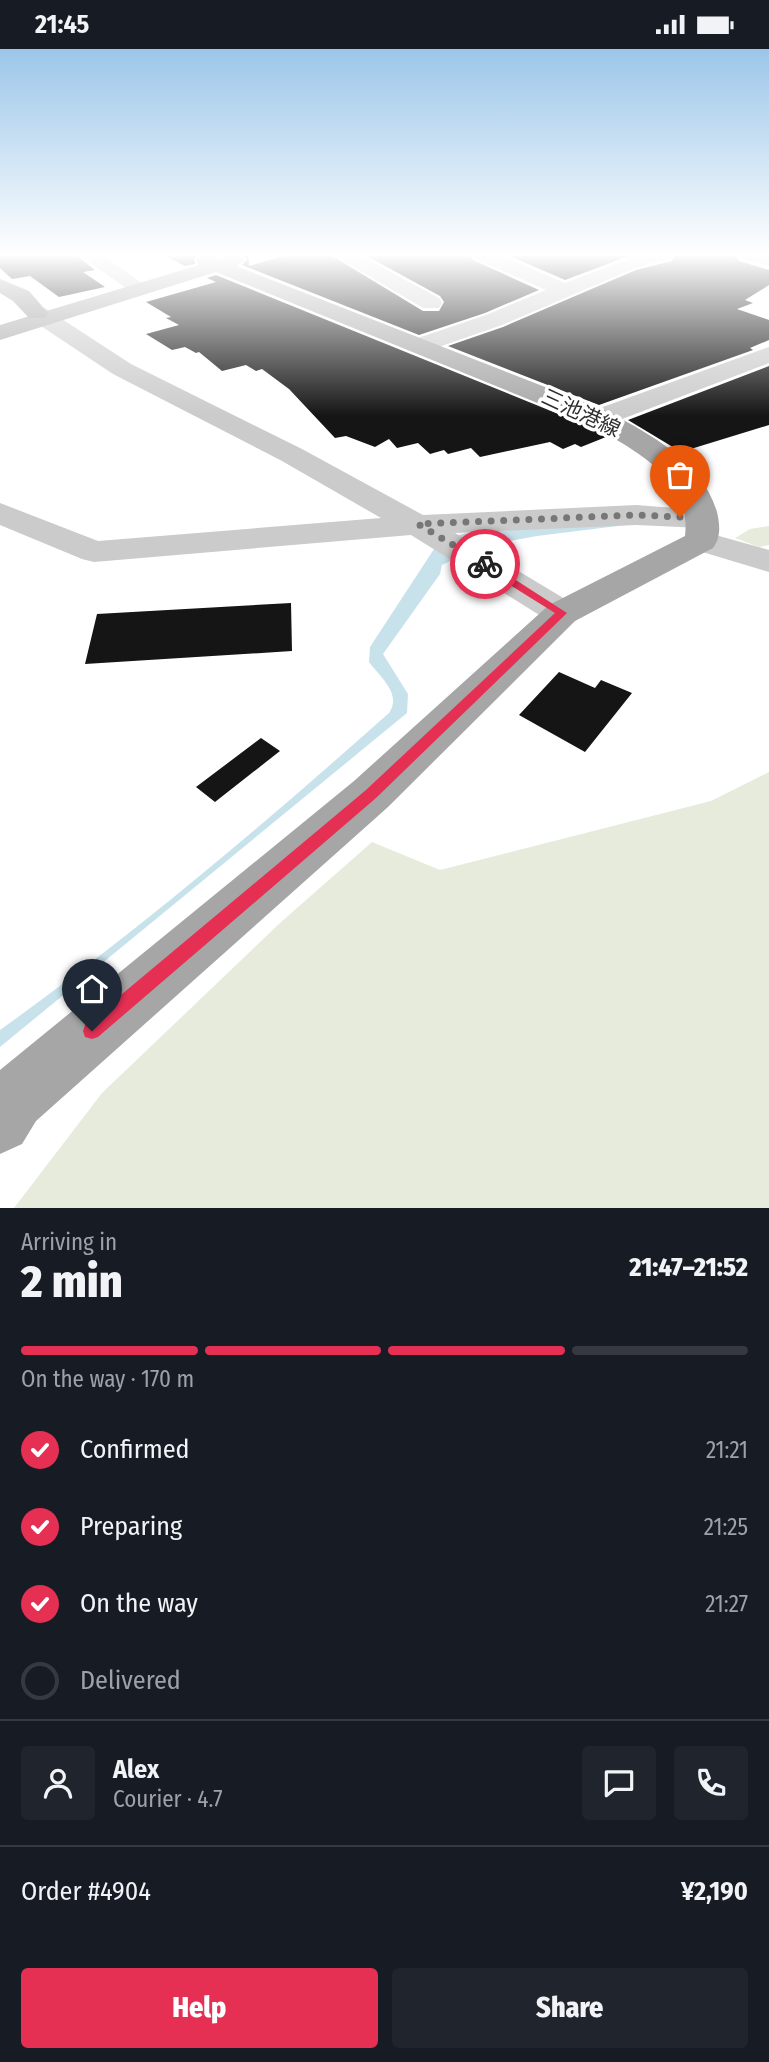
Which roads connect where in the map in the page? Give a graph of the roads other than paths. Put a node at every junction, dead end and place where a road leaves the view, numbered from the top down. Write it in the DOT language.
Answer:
graph roads {
  1 [pos="22,308"];
  2 [pos="33,308"];
  3 [pos="66,308"];
  4 [pos="70,308"];
  5 [pos="337,308"];
  6 [pos="521,308"];
  7 [pos="42,317"];
  8 [pos="0,324"];
  9 [pos="0,333"];
  10 [pos="421,345"];
  11 [pos="769,353"];
  12 [pos="599,418"];
  13 [pos="0,513"];
  14 [pos="702,530"];
  15 [pos="432,533"];
  16 [pos="769,561"];
  17 [pos="562,613"];
  18 [pos="0,1122"];
  1 -- 7 [label="highway"];
  2 -- 7 [label="highway"];
  3 -- 7 [label="main road"];
  4 -- 7 [label="main road"];
  5 -- 10 [label="main road, 三池港線"];
  6 -- 10 [label="street"];
  7 -- 8 [label="main road"];
  7 -- 9 [label="main road"];
  7 -- 15 [label="street"];
  10 -- 12 [label="main road, 三池港線"];
  11 -- 12 [label="street"];
  12 -- 14 [label="main road, 三池港線"];
  13 -- 15 [label="street"];
  14 -- 15 [label="street"];
  14 -- 16 [label="street"];
  14 -- 17 [label="main road"];
  15 -- 17 [label="street"];
  17 -- 18 [label="main road"];
}
